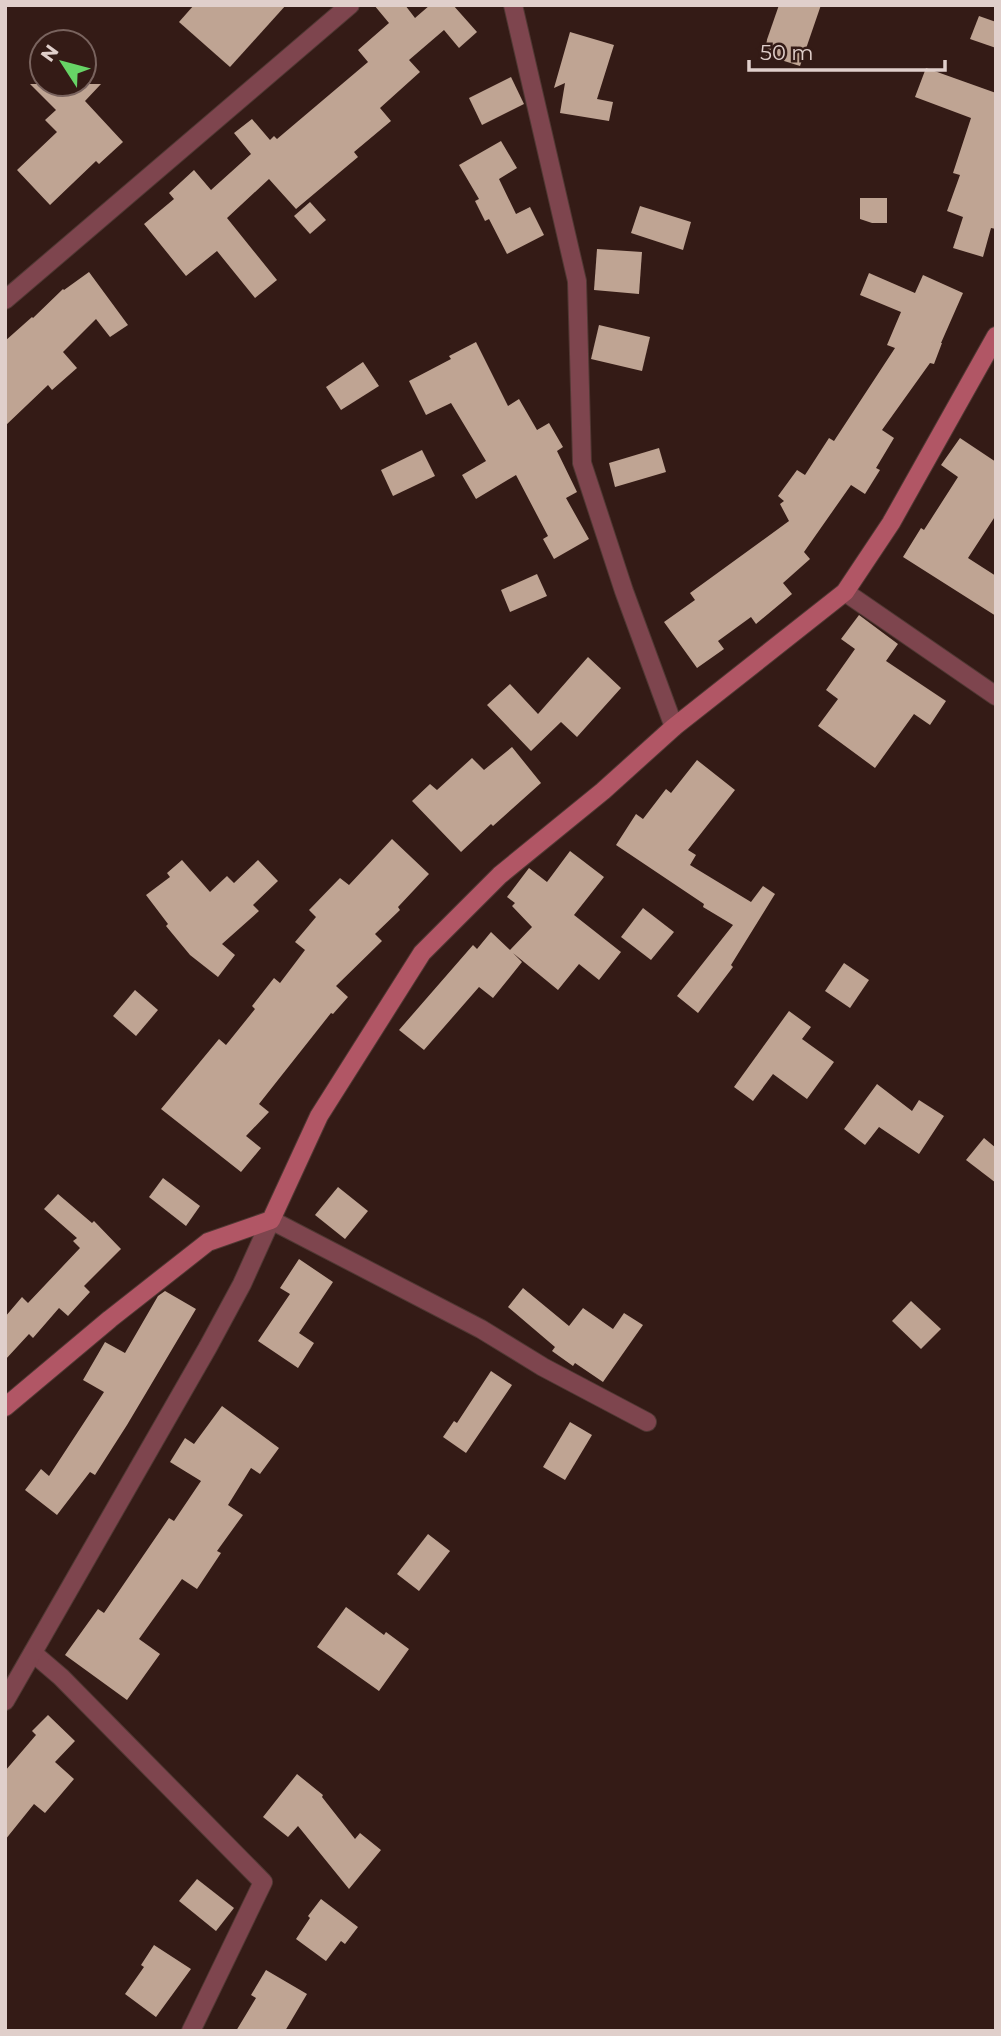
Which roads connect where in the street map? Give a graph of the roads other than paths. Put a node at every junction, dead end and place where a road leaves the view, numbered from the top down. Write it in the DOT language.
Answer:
graph roads {
  1 [pos="350,5"];
  2 [pos="513,5"];
  3 [pos="5,300"];
  4 [pos="996,336"];
  5 [pos="845,592"];
  6 [pos="996,696"];
  7 [pos="674,727"];
  8 [pos="271,1220"];
  9 [pos="5,1407"];
  10 [pos="647,1422"];
  11 [pos="33,1653"];
  12 [pos="5,1701"];
  13 [pos="191,2031"];
  1 -- 3 [label="street"];
  2 -- 7 [label="street"];
  4 -- 5 [label="street"];
  5 -- 6 [label="street"];
  5 -- 7 [label="street"];
  7 -- 8 [label="street"];
  8 -- 9 [label="street"];
  8 -- 10 [label="street"];
  8 -- 11 [label="street"];
  11 -- 12 [label="street"];
  11 -- 13 [label="street"];
}
